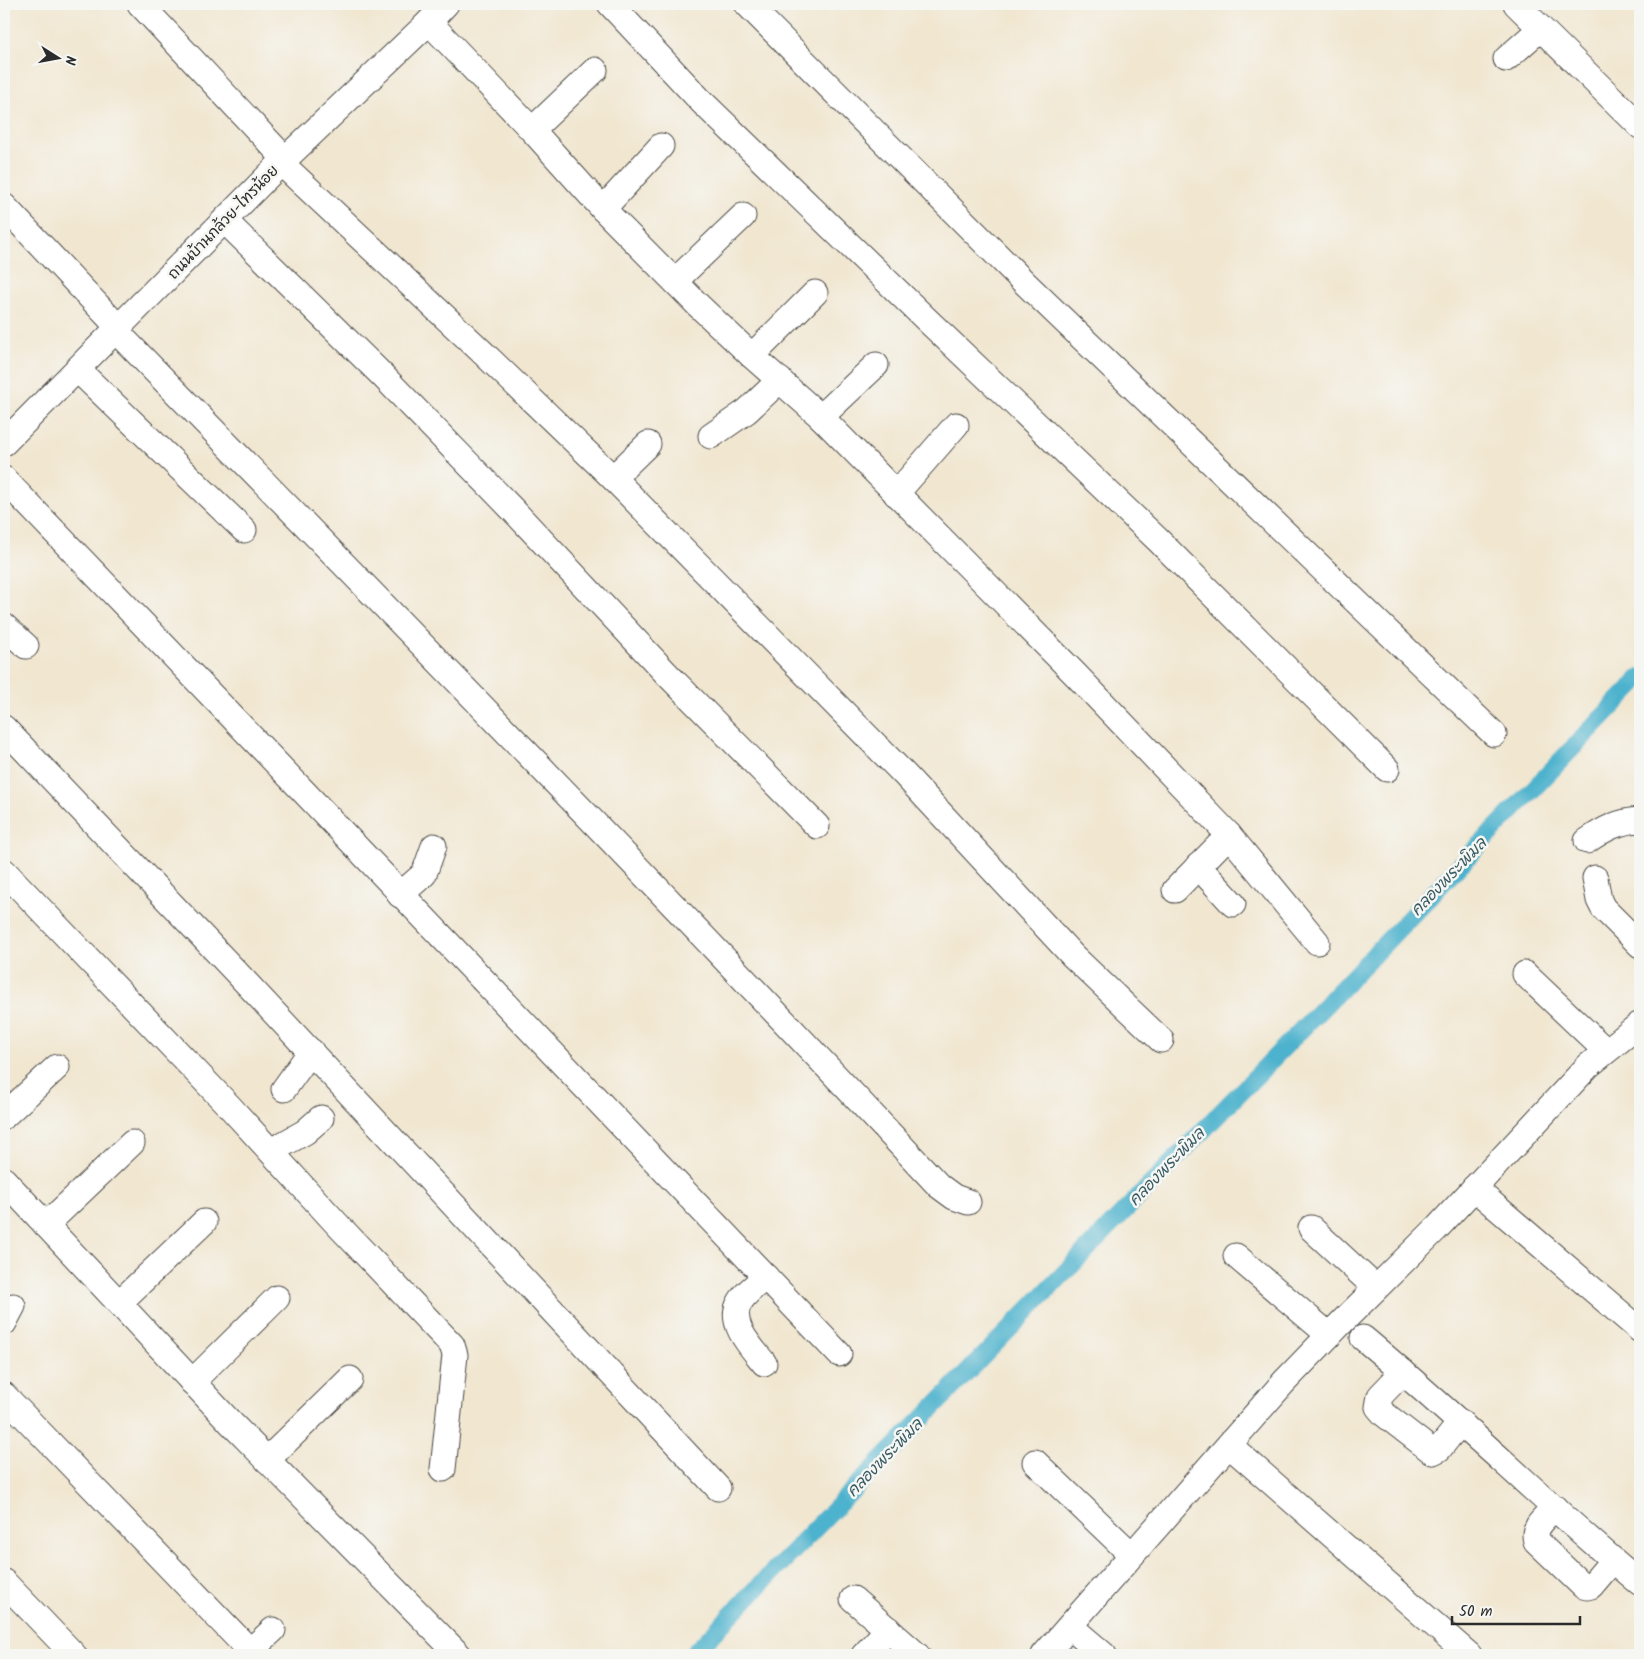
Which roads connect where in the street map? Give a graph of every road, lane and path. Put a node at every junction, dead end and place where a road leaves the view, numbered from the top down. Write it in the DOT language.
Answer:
graph roads {
  1 [pos="140,4"];
  2 [pos="446,4"];
  3 [pos="610,4"];
  4 [pos="746,4"];
  5 [pos="1516,4"];
  6 [pos="429,22"];
  7 [pos="1540,28"];
  8 [pos="1506,59"];
  9 [pos="595,70"];
  10 [pos="1640,126"];
  11 [pos="532,130"];
  12 [pos="662,146"];
  13 [pos="283,161"];
  14 [pos="4,206"];
  15 [pos="603,209"];
  16 [pos="743,216"];
  17 [pos="225,221"];
  18 [pos="675,281"];
  19 [pos="814,293"];
  20 [pos="118,330"];
  21 [pos="752,356"];
  22 [pos="876,365"];
  23 [pos="78,370"];
  24 [pos="780,380"];
  25 [pos="821,417"];
  26 [pos="956,425"];
  27 [pos="711,436"];
  28 [pos="4,443"];
  29 [pos="648,444"];
  30 [pos="613,478"];
  31 [pos="4,479"];
  32 [pos="896,494"];
  33 [pos="244,530"];
  34 [pos="4,626"];
  35 [pos="26,646"];
  36 [pos="4,728"];
  37 [pos="1494,734"];
  38 [pos="1387,769"];
  39 [pos="1640,820"];
  40 [pos="818,826"];
  41 [pos="1229,836"];
  42 [pos="1587,841"];
  43 [pos="434,846"];
  44 [pos="1198,866"];
  45 [pos="4,871"];
  46 [pos="1595,878"];
  47 [pos="1175,890"];
  48 [pos="400,895"];
  49 [pos="1233,904"];
  50 [pos="1317,942"];
  51 [pos="1640,945"];
  52 [pos="1525,974"];
  53 [pos="1640,1024"];
  54 [pos="1161,1040"];
  55 [pos="311,1051"];
  56 [pos="1606,1051"];
  57 [pos="57,1067"];
  58 [pos="284,1089"];
  59 [pos="4,1116"];
  60 [pos="321,1118"];
  61 [pos="132,1143"];
  62 [pos="271,1151"];
  63 [pos="4,1180"];
  64 [pos="1474,1188"];
  65 [pos="968,1202"];
  66 [pos="204,1222"];
  67 [pos="46,1224"];
  68 [pos="1312,1228"];
  69 [pos="1236,1256"];
  70 [pos="766,1277"];
  71 [pos="1376,1288"];
  72 [pos="276,1298"];
  73 [pos="119,1302"];
  74 [pos="1640,1330"];
  75 [pos="1329,1335"];
  76 [pos="1363,1338"];
  77 [pos="839,1354"];
  78 [pos="764,1364"];
  79 [pos="1404,1372"];
  80 [pos="350,1379"];
  81 [pos="192,1382"];
  82 [pos="4,1394"];
  83 [pos="1461,1422"];
  84 [pos="1229,1445"];
  85 [pos="267,1460"];
  86 [pos="1034,1462"];
  87 [pos="443,1469"];
  88 [pos="718,1488"];
  89 [pos="1555,1508"];
  90 [pos="1132,1555"];
  91 [pos="1613,1560"];
  92 [pos="4,1582"];
  93 [pos="1640,1583"];
  94 [pos="853,1599"];
  95 [pos="1070,1626"];
  96 [pos="888,1629"];
  97 [pos="273,1630"];
  98 [pos="252,1653"];
  99 [pos="74,1655"];
  100 [pos="459,1655"];
  101 [pos="864,1655"];
  102 [pos="917,1655"];
  103 [pos="1044,1655"];
  104 [pos="1104,1655"];
  105 [pos="1469,1655"];
  1 -- 13 [label="street"];
  2 -- 6 [label="street, ถนนบ้านกล้วย-ไทรน้อย"];
  3 -- 38 [label="street"];
  4 -- 37 [label="street"];
  5 -- 7 [label="street"];
  6 -- 11 [label="street"];
  6 -- 13 [label="street, ถนนบ้านกล้วย-ไทรน้อย"];
  7 -- 8 [label="street"];
  7 -- 10 [label="street"];
  9 -- 11 [label="street"];
  11 -- 15 [label="street"];
  12 -- 15 [label="street"];
  13 -- 17 [label="street, ถนนบ้านกล้วย-ไทรน้อย"];
  13 -- 30 [label="street"];
  14 -- 20 [label="street"];
  15 -- 18 [label="street"];
  16 -- 18 [label="street"];
  17 -- 20 [label="street, ถนนบ้านกล้วย-ไทรน้อย"];
  17 -- 40 [label="street"];
  18 -- 21 [label="street"];
  19 -- 21 [label="street"];
  20 -- 23 [label="street, ถนนบ้านกล้วย-ไทรน้อย"];
  20 -- 65 [label="street"];
  21 -- 24 [label="street"];
  22 -- 25 [label="street"];
  23 -- 28 [label="street, ถนนบ้านกล้วย-ไทรน้อย"];
  23 -- 33 [label="street"];
  24 -- 25 [label="street"];
  24 -- 27 [label="street"];
  25 -- 32 [label="street"];
  26 -- 32 [label="street"];
  29 -- 30 [label="street"];
  30 -- 54 [label="street"];
  31 -- 48 [label="street"];
  32 -- 41 [label="street"];
  34 -- 35 [label="street"];
  36 -- 55 [label="street"];
  39 -- 42 [label="street"];
  41 -- 44 [label="street"];
  41 -- 50 [label="street"];
  43 -- 48 [label="street"];
  44 -- 47 [label="street"];
  44 -- 49 [label="street"];
  45 -- 62 [label="street"];
  46 -- 51 [label="street"];
  48 -- 70 [label="street"];
  52 -- 56 [label="street"];
  53 -- 56 [label="street"];
  55 -- 58 [label="street"];
  55 -- 88 [label="street"];
  56 -- 64 [label="street"];
  57 -- 59 [label="street"];
  60 -- 62 [label="street"];
  61 -- 67 [label="street"];
  62 -- 87 [label="street"];
  63 -- 67 [label="street"];
  64 -- 71 [label="street"];
  64 -- 74 [label="street"];
  66 -- 73 [label="street"];
  67 -- 73 [label="street"];
  68 -- 71 [label="street"];
  69 -- 75 [label="street"];
  70 -- 77 [label="street"];
  70 -- 78 [label="street"];
  71 -- 75 [label="street"];
  72 -- 81 [label="street"];
  73 -- 81 [label="street"];
  75 -- 84 [label="street"];
  76 -- 79 [label="street"];
  79 -- 83 [label="street"];
  79 -- 83 [label="street"];
  80 -- 85 [label="street"];
  81 -- 85 [label="street"];
  82 -- 98 [label="street"];
  83 -- 89 [label="street"];
  84 -- 90 [label="street"];
  84 -- 105 [label="street"];
  85 -- 100 [label="street"];
  86 -- 90 [label="street"];
  89 -- 91 [label="street"];
  89 -- 91 [label="street"];
  90 -- 95 [label="street"];
  91 -- 93 [label="street"];
  92 -- 99 [label="street"];
  94 -- 96 [label="street"];
  95 -- 103 [label="street"];
  95 -- 104 [label="street"];
  96 -- 101 [label="street"];
  96 -- 102 [label="street"];
  97 -- 98 [label="street"];
}
